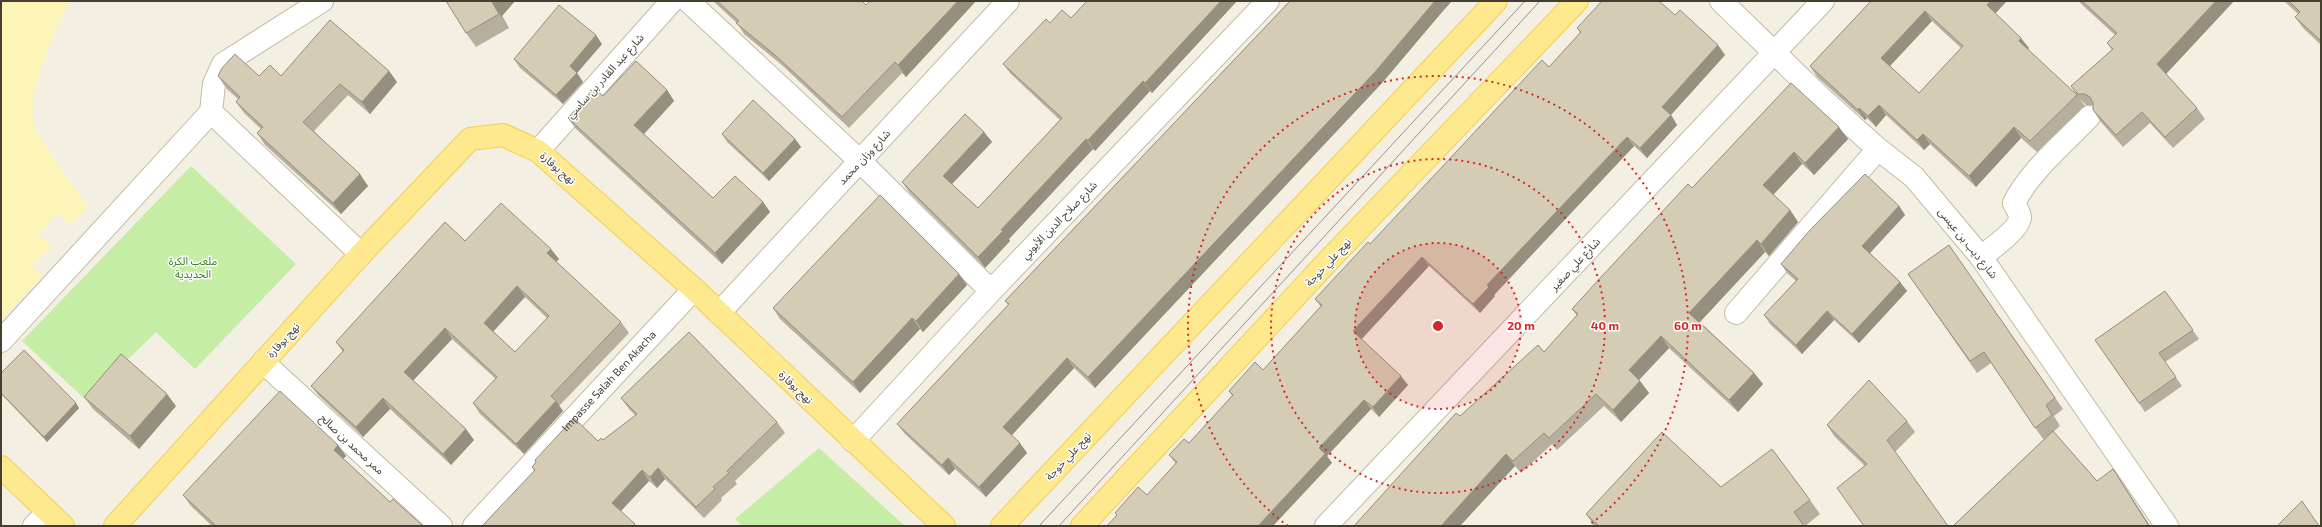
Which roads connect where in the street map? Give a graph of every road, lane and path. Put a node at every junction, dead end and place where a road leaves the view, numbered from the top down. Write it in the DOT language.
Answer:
graph roads {
  1 [pos="322,1"];
  2 [pos="672,1"];
  3 [pos="688,1"];
  4 [pos="1008,1"];
  5 [pos="1268,1"];
  6 [pos="1496,1"];
  7 [pos="1577,1"];
  8 [pos="1721,1"];
  9 [pos="1823,1"];
  10 [pos="1774,53"];
  11 [pos="212,112"];
  12 [pos="2089,117"];
  13 [pos="1878,150"];
  14 [pos="538,151"];
  15 [pos="860,161"];
  16 [pos="360,254"];
  17 [pos="1981,257"];
  18 [pos="694,289"];
  19 [pos="990,292"];
  20 [pos="720,313"];
  21 [pos="1736,313"];
  22 [pos="1,340"];
  23 [pos="263,362"];
  24 [pos="853,441"];
  25 [pos="1,467"];
  26 [pos="48,521"];
  27 [pos="115,526"];
  28 [pos="441,526"];
  29 [pos="474,526"];
  30 [pos="944,526"];
  31 [pos="1002,526"];
  32 [pos="1082,526"];
  33 [pos="1326,526"];
  34 [pos="2167,526"];
  1 -- 11 [label="street"];
  2 -- 14 [label="street, شارع عبد القادر بن ساسي"];
  3 -- 15 [label="street"];
  4 -- 15 [label="street, شارع وزان محمد"];
  5 -- 19 [label="street, شارع صلاح الدين الأيوبي"];
  6 -- 31 [label="main road, نهج علي خوجة"];
  7 -- 32 [label="main road, نهج علي خوجة"];
  8 -- 10 [label="street, شارع ديب بن عيسى"];
  9 -- 10 [label="street, شارع علي صغير"];
  10 -- 13 [label="street, شارع ديب بن عيسى"];
  10 -- 33 [label="street, شارع علي صغير"];
  11 -- 16 [label="street"];
  11 -- 22 [label="street"];
  12 -- 17 [label="street"];
  13 -- 17 [label="street, شارع ديب بن عيسى"];
  13 -- 21 [label="street"];
  14 -- 16 [label="main road, نهج بوقارة"];
  14 -- 18 [label="main road, نهج بوقارة"];
  15 -- 19 [label="street"];
  15 -- 20 [label="street, شارع وزان محمد"];
  16 -- 23 [label="main road, نهج بوقارة"];
  17 -- 34 [label="street, شارع ديب بن عيسى"];
  18 -- 20 [label="main road, نهج بوقارة"];
  18 -- 29 [label="street, Impasse Salah Ben Akacha"];
  19 -- 24 [label="street, شارع صلاح الدين الأيوبي"];
  20 -- 24 [label="main road, نهج بوقارة"];
  23 -- 27 [label="main road, نهج بوقارة"];
  23 -- 28 [label="street, ممر محمد بن صالح"];
  24 -- 30 [label="main road, نهج بوقارة"];
  25 -- 26 [label="main road"];
}
